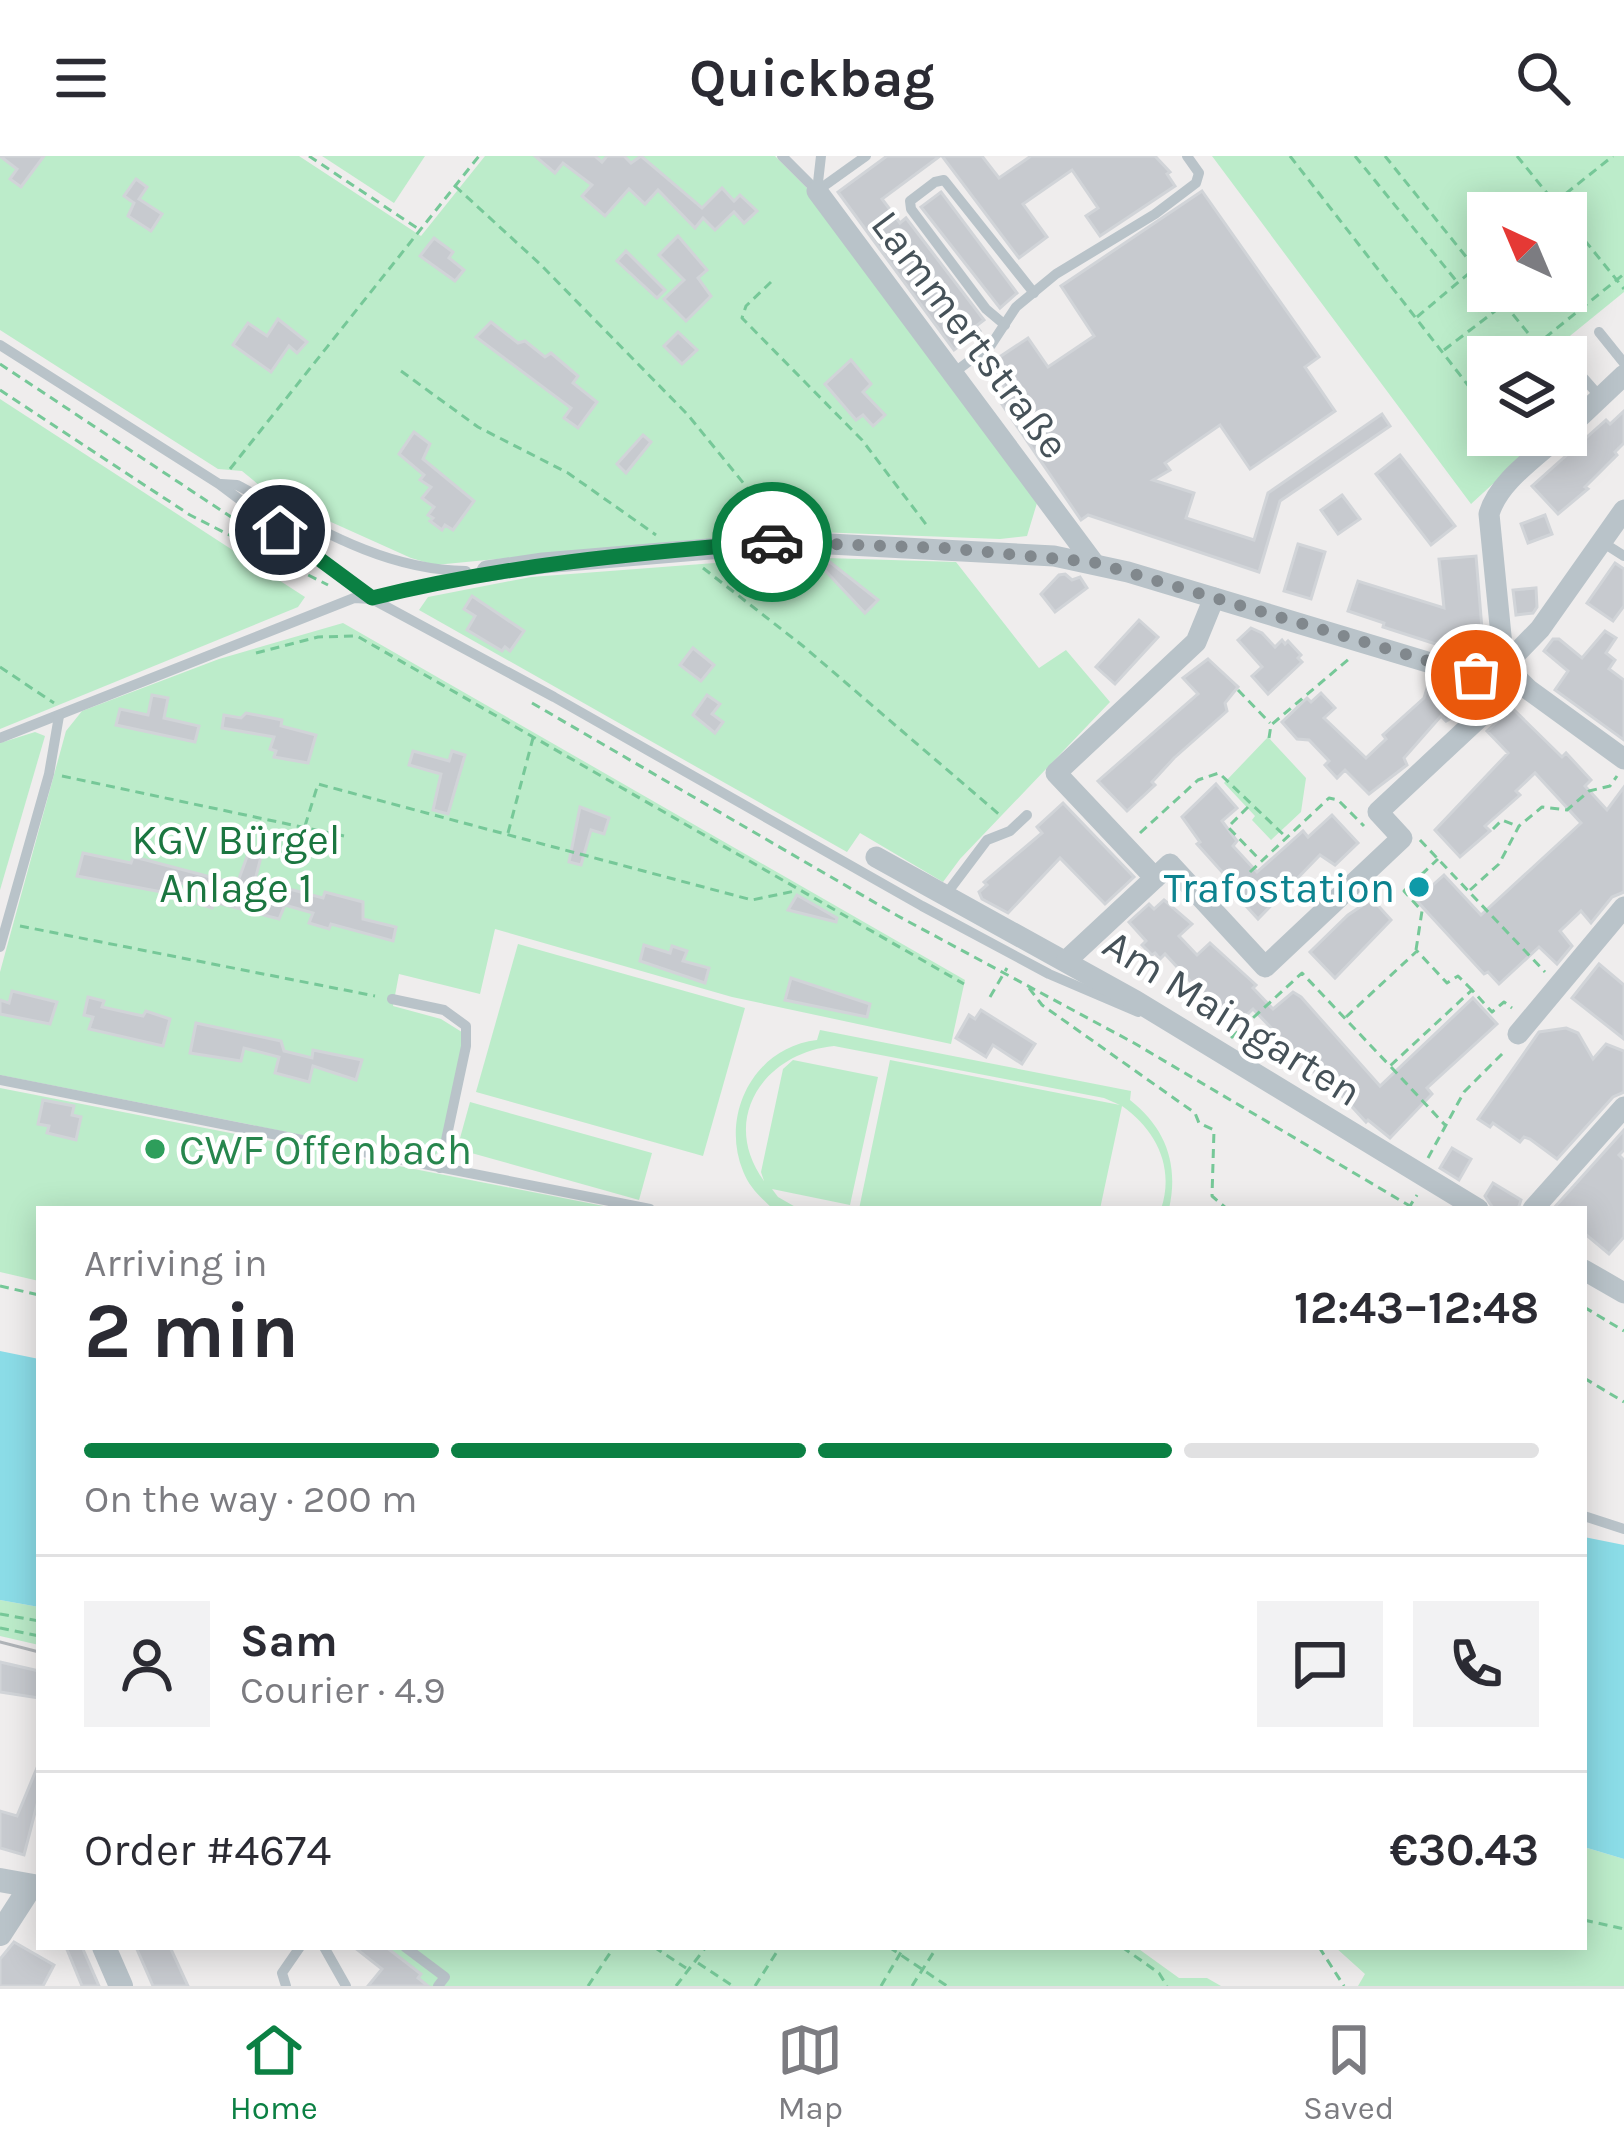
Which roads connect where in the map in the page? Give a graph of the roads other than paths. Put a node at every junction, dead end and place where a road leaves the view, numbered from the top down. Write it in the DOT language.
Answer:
graph roads {
  1 [pos="782,156"];
  2 [pos="820,156"];
  3 [pos="866,156"];
  4 [pos="1187,156"];
  5 [pos="817,191"];
  6 [pos="1034,293"];
  7 [pos="1005,326"];
  8 [pos="1599,332"];
  9 [pos="0,345"];
  10 [pos="1624,364"];
  11 [pos="951,375"];
  12 [pos="1624,375"];
  13 [pos="1587,383"];
  14 [pos="1600,398"];
  15 [pos="1587,410"];
  16 [pos="1538,456"];
  17 [pos="219,484"];
  18 [pos="1624,510"];
  19 [pos="1602,542"];
  20 [pos="1624,556"];
  21 [pos="1093,562"];
  22 [pos="487,571"];
  23 [pos="372,598"];
  24 [pos="1214,598"];
  25 [pos="1504,666"];
  26 [pos="58,716"];
  27 [pos="0,738"];
  28 [pos="1624,763"];
  29 [pos="1027,815"];
  30 [pos="876,857"];
  31 [pos="1154,878"];
  32 [pos="947,893"];
  33 [pos="1624,907"];
  34 [pos="0,947"];
  35 [pos="1067,960"];
  36 [pos="392,999"];
  37 [pos="1175,1025"];
  38 [pos="1523,1027"];
  39 [pos="0,1080"];
  40 [pos="1624,1107"];
  41 [pos="440,1168"];
  42 [pos="635,1206"];
  43 [pos="1473,1206"];
  44 [pos="1536,1206"];
  45 [pos="1587,1272"];
  46 [pos="1624,1294"];
  47 [pos="1587,1517"];
  48 [pos="1624,1529"];
  49 [pos="0,1880"];
  50 [pos="36,1880"];
  51 [pos="0,1926"];
  52 [pos="105,1950"];
  53 [pos="298,1950"];
  54 [pos="326,1950"];
  55 [pos="409,1950"];
  56 [pos="121,1986"];
  57 [pos="286,1986"];
  58 [pos="346,1986"];
  59 [pos="438,1986"];
  1 -- 5 [label="lane, Lammertstraße"];
  2 -- 5 [label="lane"];
  3 -- 5 [label="lane"];
  4 -- 6 [label="lane"];
  5 -- 11 [label="street, Lammertstraße"];
  6 -- 7 [label="lane"];
  6 -- 7 [label="lane"];
  7 -- 11 [label="lane"];
  8 -- 10 [label="lane"];
  9 -- 17 [label="lane"];
  11 -- 21 [label="street, Lammertstraße"];
  12 -- 14 [label="street"];
  13 -- 14 [label="lane"];
  14 -- 15 [label="street"];
  16 -- 25 [label="street"];
  17 -- 22 [label="lane"];
  17 -- 23 [label="lane"];
  18 -- 19 [label="street"];
  19 -- 20 [label="lane"];
  19 -- 25 [label="street"];
  21 -- 22 [label="street"];
  21 -- 24 [label="street"];
  22 -- 23 [label="lane"];
  23 -- 26 [label="lane"];
  23 -- 37 [label="lane"];
  24 -- 25 [label="street"];
  24 -- 31 [label="street"];
  25 -- 28 [label="street"];
  25 -- 31 [label="street"];
  26 -- 27 [label="lane"];
  26 -- 34 [label="lane"];
  29 -- 32 [label="lane"];
  30 -- 32 [label="street, Am Maingarten"];
  31 -- 35 [label="street"];
  32 -- 35 [label="street, Am Maingarten"];
  33 -- 38 [label="street"];
  35 -- 37 [label="street, Am Maingarten"];
  36 -- 41 [label="lane"];
  37 -- 43 [label="street, Am Maingarten"];
  39 -- 41 [label="lane"];
  40 -- 44 [label="street"];
  41 -- 42 [label="lane"];
  45 -- 46 [label="street"];
  47 -- 48 [label="lane"];
  49 -- 50 [label="street"];
  50 -- 51 [label="street"];
  52 -- 56 [label="street"];
  53 -- 57 [label="lane"];
  54 -- 58 [label="lane"];
  55 -- 59 [label="lane"];
}
